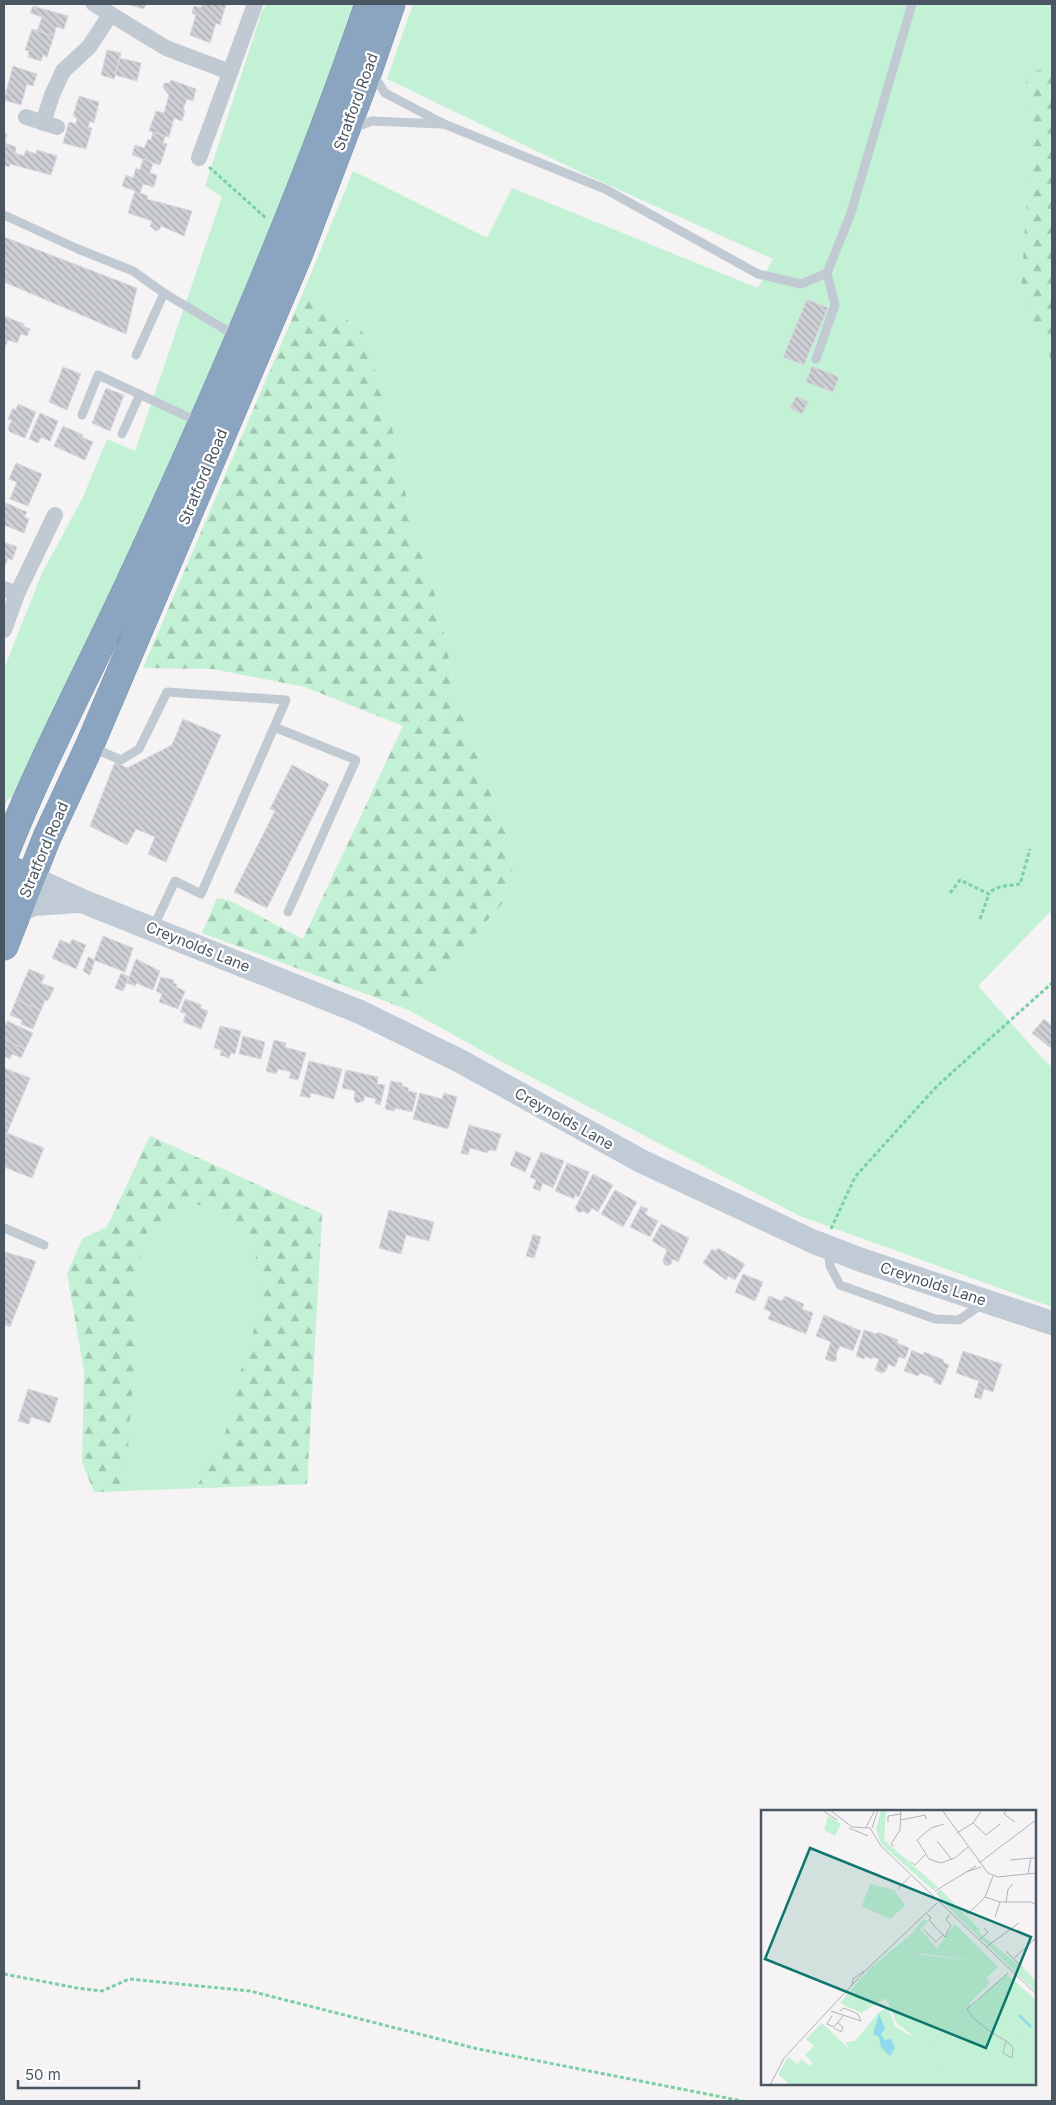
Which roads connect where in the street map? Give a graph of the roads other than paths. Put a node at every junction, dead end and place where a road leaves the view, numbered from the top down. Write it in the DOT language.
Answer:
graph roads {
  1 [pos="94,4"];
  2 [pos="255,4"];
  3 [pos="369,4"];
  4 [pos="391,4"];
  5 [pos="912,4"];
  6 [pos="110,15"];
  7 [pos="369,68"];
  8 [pos="230,72"];
  9 [pos="26,117"];
  10 [pos="444,124"];
  11 [pos="346,131"];
  12 [pos="199,158"];
  13 [pos="4,216"];
  14 [pos="827,273"];
  15 [pos="164,293"];
  16 [pos="239,337"];
  17 [pos="136,355"];
  18 [pos="816,359"];
  19 [pos="140,394"];
  20 [pos="82,415"];
  21 [pos="201,423"];
  22 [pos="122,434"];
  23 [pos="55,515"];
  24 [pos="10,591"];
  25 [pos="4,630"];
  26 [pos="274,727"];
  27 [pos="89,747"];
  28 [pos="13,880"];
  29 [pos="82,901"];
  30 [pos="288,912"];
  31 [pos="153,928"];
  32 [pos="4,946"];
  33 [pos="4,1228"];
  34 [pos="44,1245"];
  35 [pos="826,1247"];
  36 [pos="986,1301"];
  37 [pos="1052,1323"];
  1 -- 6 [label="street"];
  2 -- 8 [label="street"];
  3 -- 16 [label="highway, Stratford Road"];
  4 -- 7 [label="highway, Stratford Road"];
  5 -- 14 [label="lane"];
  6 -- 8 [label="street"];
  6 -- 9 [label="street"];
  7 -- 10 [label="lane"];
  7 -- 11 [label="highway, Stratford Road"];
  8 -- 12 [label="street"];
  10 -- 11 [label="lane"];
  10 -- 14 [label="lane"];
  11 -- 27 [label="highway, Stratford Road"];
  13 -- 15 [label="lane"];
  14 -- 18 [label="lane"];
  15 -- 16 [label="lane"];
  15 -- 17 [label="lane"];
  16 -- 21 [label="highway, Stratford Road"];
  19 -- 20 [label="lane"];
  19 -- 21 [label="lane"];
  19 -- 22 [label="lane"];
  21 -- 28 [label="highway, Stratford Road"];
  23 -- 24 [label="street"];
  24 -- 25 [label="street"];
  26 -- 27 [label="lane"];
  26 -- 30 [label="lane"];
  26 -- 31 [label="lane"];
  27 -- 28 [label="highway, Stratford Road"];
  28 -- 29 [label="street, Creynolds Lane"];
  28 -- 29 [label="street, Creynolds Lane"];
  28 -- 32 [label="highway, Stratford Road"];
  29 -- 31 [label="street, Creynolds Lane"];
  31 -- 35 [label="street, Creynolds Lane"];
  33 -- 34 [label="lane"];
  35 -- 36 [label="street, Creynolds Lane"];
  35 -- 36 [label="lane"];
  36 -- 37 [label="street, Creynolds Lane"];
}
